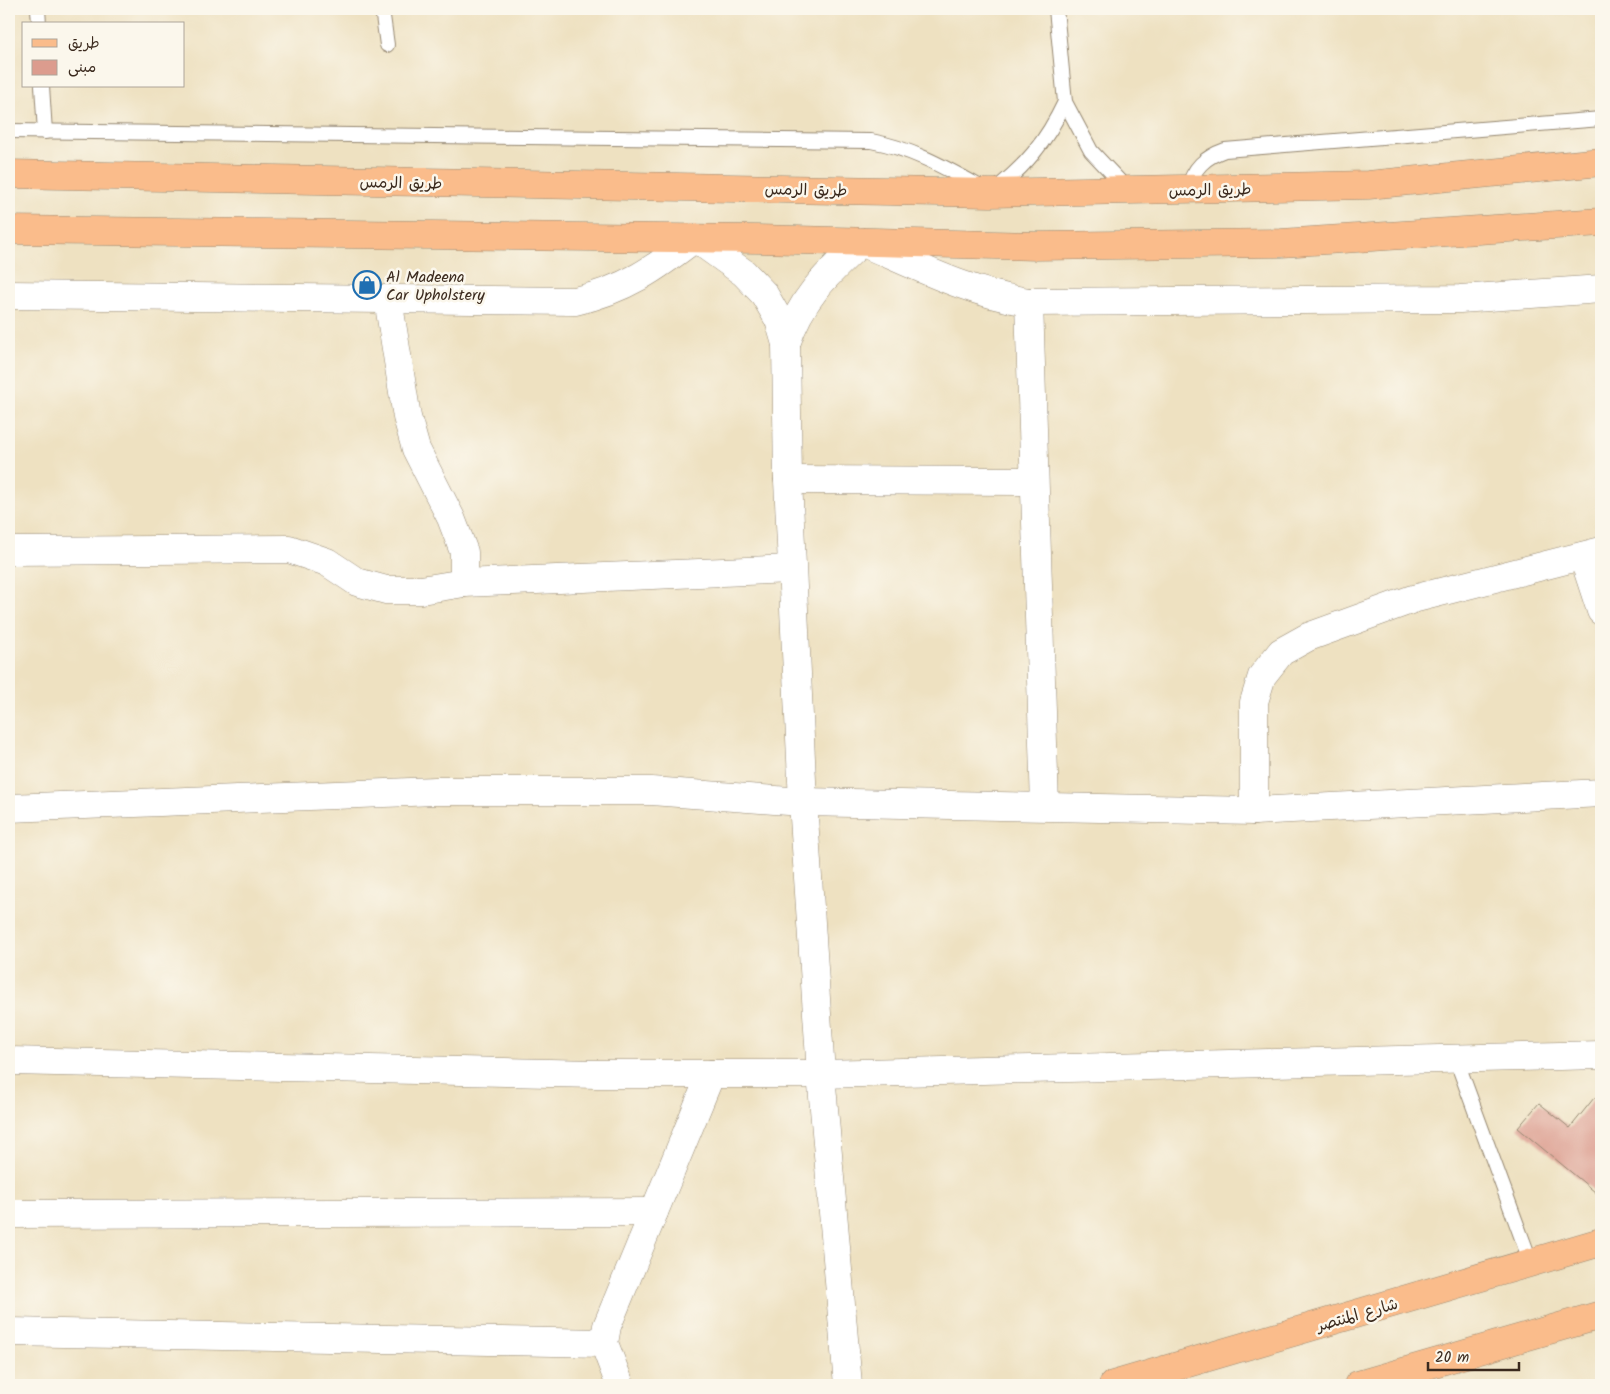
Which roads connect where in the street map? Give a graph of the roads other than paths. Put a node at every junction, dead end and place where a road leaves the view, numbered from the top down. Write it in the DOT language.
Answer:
graph roads {
  1 [pos="38,9"];
  2 [pos="382,9"];
  3 [pos="1056,9"];
  4 [pos="39,22"];
  5 [pos="387,46"];
  6 [pos="42,88"];
  7 [pos="1065,102"];
  8 [pos="1601,118"];
  9 [pos="9,132"];
  10 [pos="45,132"];
  11 [pos="1601,162"];
  12 [pos="9,174"];
  13 [pos="1188,190"];
  14 [pos="1129,191"];
  15 [pos="991,193"];
  16 [pos="1601,222"];
  17 [pos="9,230"];
  18 [pos="695,238"];
  19 [pos="861,242"];
  20 [pos="1601,289"];
  21 [pos="9,295"];
  22 [pos="388,299"];
  23 [pos="1029,302"];
  24 [pos="786,344"];
  25 [pos="788,480"];
  26 [pos="1033,481"];
  27 [pos="9,551"];
  28 [pos="1592,553"];
  29 [pos="791,569"];
  30 [pos="464,583"];
  31 [pos="1601,611"];
  32 [pos="1601,793"];
  33 [pos="803,802"];
  34 [pos="1045,806"];
  35 [pos="9,808"];
  36 [pos="1254,811"];
  37 [pos="1601,1055"];
  38 [pos="1456,1059"];
  39 [pos="9,1061"];
  40 [pos="712,1074"];
  41 [pos="821,1074"];
  42 [pos="654,1212"];
  43 [pos="9,1214"];
  44 [pos="1601,1242"];
  45 [pos="1530,1263"];
  46 [pos="1599,1320"];
  47 [pos="9,1332"];
  48 [pos="604,1343"];
  49 [pos="620,1385"];
  50 [pos="848,1385"];
  51 [pos="1113,1385"];
  52 [pos="1358,1385"];
  1 -- 4 [label="lane"];
  2 -- 5 [label="lane"];
  3 -- 7 [label="lane"];
  6 -- 10 [label="lane"];
  7 -- 14 [label="lane"];
  7 -- 15 [label="lane"];
  8 -- 13 [label="lane"];
  9 -- 10 [label="lane"];
  10 -- 15 [label="lane"];
  11 -- 13 [label="main road, طريق الرمس"];
  12 -- 15 [label="main road, طريق الرمس"];
  13 -- 14 [label="main road, طريق الرمس"];
  14 -- 15 [label="main road, طريق الرمس"];
  16 -- 19 [label="main road"];
  17 -- 18 [label="main road"];
  18 -- 19 [label="main road"];
  18 -- 22 [label="street"];
  18 -- 24 [label="street"];
  19 -- 23 [label="street"];
  19 -- 24 [label="street"];
  20 -- 23 [label="street"];
  21 -- 22 [label="street"];
  22 -- 30 [label="street"];
  23 -- 26 [label="street"];
  24 -- 25 [label="street"];
  25 -- 26 [label="street"];
  25 -- 29 [label="street"];
  26 -- 34 [label="street"];
  27 -- 30 [label="street"];
  28 -- 31 [label="street"];
  28 -- 36 [label="street"];
  29 -- 30 [label="street"];
  29 -- 33 [label="street"];
  32 -- 36 [label="street"];
  33 -- 34 [label="street"];
  33 -- 35 [label="street"];
  33 -- 41 [label="street"];
  34 -- 36 [label="street"];
  37 -- 38 [label="street"];
  38 -- 41 [label="street"];
  38 -- 45 [label="lane"];
  39 -- 40 [label="street"];
  40 -- 41 [label="street"];
  40 -- 42 [label="street"];
  41 -- 50 [label="street"];
  42 -- 43 [label="street"];
  42 -- 48 [label="street"];
  44 -- 45 [label="main road, شارع المنتصر"];
  45 -- 51 [label="main road, شارع المنتصر"];
  46 -- 52 [label="main road"];
  47 -- 48 [label="street"];
  48 -- 49 [label="street"];
}
